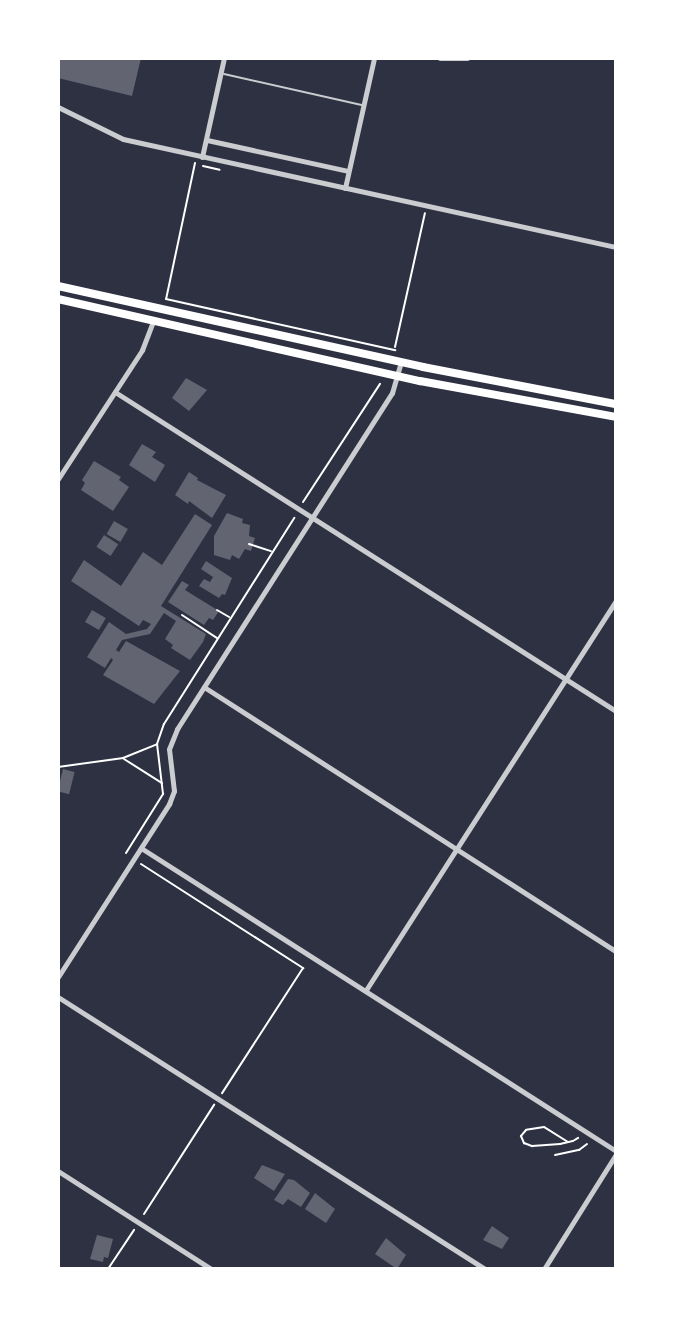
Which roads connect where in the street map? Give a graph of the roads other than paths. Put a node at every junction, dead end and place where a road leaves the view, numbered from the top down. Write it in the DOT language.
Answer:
graph roads {
  1 [pos="224,58"];
  2 [pos="374,58"];
  3 [pos="440,58"];
  4 [pos="467,58"];
  5 [pos="221,74"];
  6 [pos="363,106"];
  7 [pos="58,107"];
  8 [pos="207,140"];
  9 [pos="202,157"];
  10 [pos="348,171"];
  11 [pos="345,188"];
  12 [pos="616,247"];
  13 [pos="58,286"];
  14 [pos="58,299"];
  15 [pos="153,321"];
  16 [pos="401,362"];
  17 [pos="398,375"];
  18 [pos="115,392"];
  19 [pos="616,404"];
  20 [pos="616,417"];
  21 [pos="58,479"];
  22 [pos="311,518"];
  23 [pos="616,600"];
  24 [pos="565,679"];
  25 [pos="204,687"];
  26 [pos="616,711"];
  27 [pos="141,848"];
  28 [pos="457,848"];
  29 [pos="616,951"];
  30 [pos="58,977"];
  31 [pos="366,990"];
  32 [pos="58,997"];
  33 [pos="616,1153"];
  34 [pos="58,1171"];
  35 [pos="211,1269"];
  36 [pos="485,1269"];
  37 [pos="544,1269"];
  1 -- 5 [label="street"];
  2 -- 6 [label="street"];
  3 -- 4 [label="street"];
  5 -- 6 [label="lane"];
  5 -- 8 [label="street"];
  6 -- 10 [label="street"];
  7 -- 9 [label="street"];
  8 -- 9 [label="street"];
  8 -- 10 [label="street"];
  9 -- 11 [label="street"];
  10 -- 11 [label="street"];
  11 -- 12 [label="street"];
  13 -- 16 [label="highway"];
  14 -- 15 [label="highway"];
  15 -- 17 [label="highway"];
  15 -- 18 [label="street"];
  16 -- 17 [label="street"];
  16 -- 19 [label="highway"];
  17 -- 20 [label="highway"];
  17 -- 22 [label="street"];
  18 -- 21 [label="street"];
  18 -- 22 [label="street"];
  22 -- 24 [label="street"];
  22 -- 25 [label="street"];
  23 -- 24 [label="street"];
  24 -- 26 [label="street"];
  24 -- 28 [label="street"];
  25 -- 27 [label="street"];
  25 -- 28 [label="street"];
  27 -- 30 [label="street"];
  27 -- 31 [label="street"];
  28 -- 29 [label="street"];
  28 -- 31 [label="street"];
  31 -- 33 [label="street"];
  32 -- 36 [label="street"];
  33 -- 37 [label="street"];
  34 -- 35 [label="street"];
}
